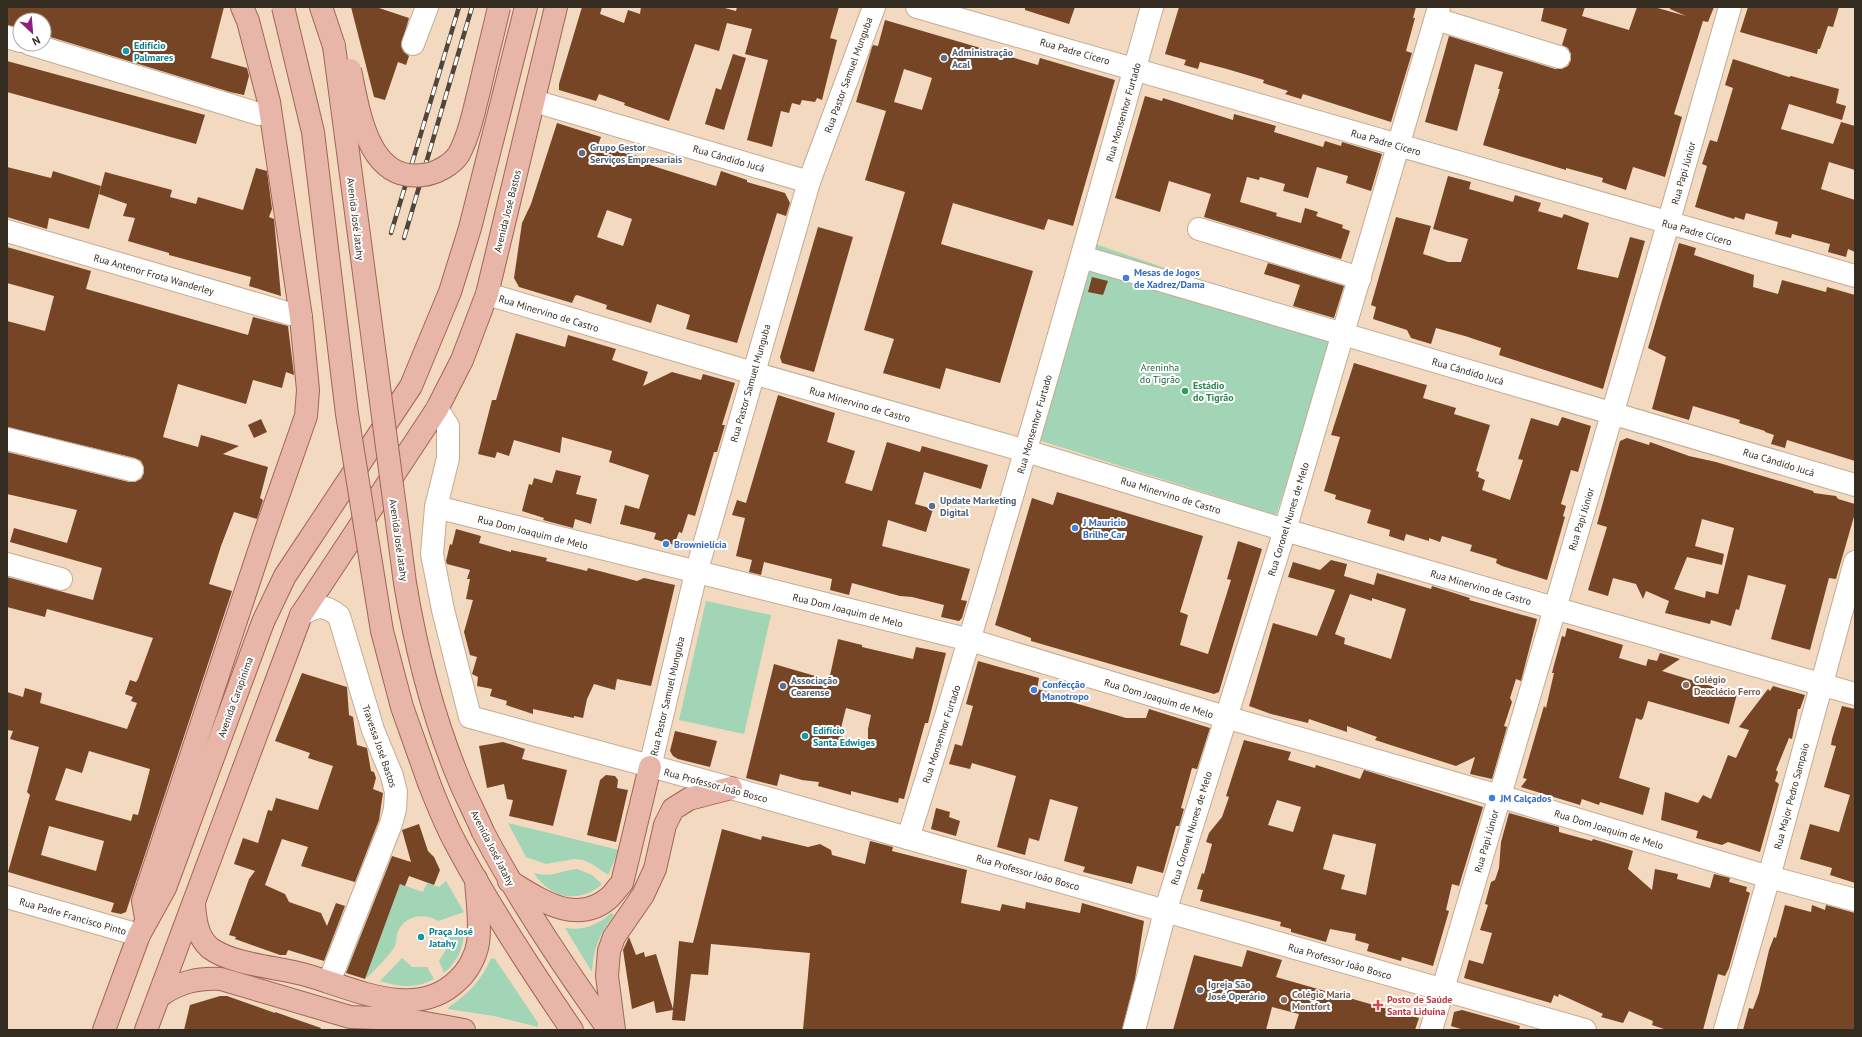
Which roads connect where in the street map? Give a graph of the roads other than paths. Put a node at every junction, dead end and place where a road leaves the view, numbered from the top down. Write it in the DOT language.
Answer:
graph roads {
  1 [pos="242,7"];
  2 [pos="283,7"];
  3 [pos="321,7"];
  4 [pos="427,7"];
  5 [pos="499,7"];
  6 [pos="526,7"];
  7 [pos="556,7"];
  8 [pos="874,7"];
  9 [pos="917,7"];
  10 [pos="1152,7"];
  11 [pos="1730,7"];
  12 [pos="1438,13"];
  13 [pos="413,44"];
  14 [pos="334,46"];
  15 [pos="52,51"];
  16 [pos="1559,57"];
  17 [pos="1135,68"];
  18 [pos="534,101"];
  19 [pos="259,114"];
  20 [pos="1398,146"];
  21 [pos="809,182"];
  22 [pos="1668,224"];
  23 [pos="1199,229"];
  24 [pos="7,231"];
  25 [pos="1082,257"];
  26 [pos="1855,276"];
  27 [pos="1360,278"];
  28 [pos="487,294"];
  29 [pos="301,317"];
  30 [pos="1343,334"];
  31 [pos="753,374"];
  32 [pos="437,409"];
  33 [pos="1613,413"];
  34 [pos="7,439"];
  35 [pos="1026,451"];
  36 [pos="132,470"];
  37 [pos="1855,485"];
  38 [pos="436,507"];
  39 [pos="1285,530"];
  40 [pos="1855,562"];
  41 [pos="7,564"];
  42 [pos="696,573"];
  43 [pos="61,580"];
  44 [pos="1554,608"];
  45 [pos="301,615"];
  46 [pos="970,640"];
  47 [pos="1821,685"];
  48 [pos="1855,694"];
  49 [pos="1225,717"];
  50 [pos="650,767"];
  51 [pos="731,788"];
  52 [pos="1499,796"];
  53 [pos="908,838"];
  54 [pos="1769,877"];
  55 [pos="476,879"];
  56 [pos="509,881"];
  57 [pos="7,897"];
  58 [pos="1855,900"];
  59 [pos="194,902"];
  60 [pos="1165,912"];
  61 [pos="143,928"];
  62 [pos="329,982"];
  63 [pos="1442,990"];
  64 [pos="161,996"];
  65 [pos="350,1024"];
  66 [pos="104,1030"];
  67 [pos="146,1030"];
  68 [pos="464,1030"];
  69 [pos="572,1030"];
  70 [pos="609,1030"];
  71 [pos="614,1030"];
  72 [pos="1134,1030"];
  73 [pos="1431,1030"];
  74 [pos="1585,1030"];
  75 [pos="1725,1030"];
  1 -- 29 [label="main road"];
  2 -- 55 [label="main road, bridge"];
  3 -- 14 [label="main road, Avenida José Jatahy"];
  4 -- 13 [label="street"];
  5 -- 14 [label="main road, bridge"];
  6 -- 61 [label="main road, Avenida Carapinima"];
  7 -- 18 [label="main road, Avenida José Bastos"];
  8 -- 21 [label="street, Rua Pastor Samuel Munguba"];
  9 -- 17 [label="street, Rua Padre Cícero"];
  10 -- 17 [label="street, Rua Monsenhor Furtado"];
  11 -- 22 [label="street, Rua Papi Júnior"];
  12 -- 16 [label="street"];
  12 -- 20 [label="street, Rua Coronel Nunes de Melo"];
  14 -- 56 [label="main road, Avenida José Jatahy, bridge"];
  15 -- 19 [label="street"];
  17 -- 20 [label="street, Rua Padre Cícero"];
  17 -- 25 [label="street, Rua Monsenhor Furtado"];
  18 -- 21 [label="street, Rua Cândido Jucá"];
  18 -- 28 [label="main road, Avenida José Bastos"];
  20 -- 22 [label="street, Rua Padre Cícero"];
  20 -- 27 [label="street, Rua Coronel Nunes de Melo"];
  21 -- 31 [label="street, Rua Pastor Samuel Munguba"];
  22 -- 26 [label="street, Rua Padre Cícero"];
  22 -- 33 [label="street, Rua Papi Júnior"];
  23 -- 27 [label="street"];
  24 -- 29 [label="street, Rua Antenor Frota Wanderley"];
  25 -- 30 [label="street, Rua Cândido Jucá"];
  25 -- 35 [label="street, Rua Monsenhor Furtado"];
  27 -- 30 [label="street, Rua Coronel Nunes de Melo"];
  28 -- 31 [label="street, Rua Minervino de Castro"];
  28 -- 32 [label="main road, Avenida José Bastos"];
  29 -- 61 [label="main road"];
  30 -- 33 [label="street, Rua Cândido Jucá"];
  30 -- 39 [label="street, Rua Coronel Nunes de Melo"];
  31 -- 35 [label="street, Rua Minervino de Castro"];
  31 -- 42 [label="street, Rua Pastor Samuel Munguba"];
  32 -- 38 [label="street"];
  32 -- 45 [label="main road"];
  33 -- 37 [label="street, Rua Cândido Jucá"];
  33 -- 44 [label="street, Rua Papi Júnior"];
  34 -- 36 [label="street"];
  35 -- 39 [label="street, Rua Minervino de Castro"];
  35 -- 46 [label="street, Rua Monsenhor Furtado"];
  38 -- 42 [label="street, Rua Dom Joaquim de Melo"];
  38 -- 50 [label="street, Rua Professor João Bosco"];
  39 -- 44 [label="street, Rua Minervino de Castro"];
  39 -- 49 [label="street, Rua Coronel Nunes de Melo"];
  40 -- 47 [label="street, Rua Major Pedro Sampaio"];
  41 -- 43 [label="street"];
  42 -- 46 [label="street, Rua Dom Joaquim de Melo"];
  42 -- 50 [label="street, Rua Pastor Samuel Munguba"];
  44 -- 47 [label="street, Rua Minervino de Castro"];
  44 -- 52 [label="street, Rua Papi Júnior"];
  45 -- 59 [label="main road"];
  45 -- 62 [label="street, Travessa José Bastos"];
  46 -- 49 [label="street, Rua Dom Joaquim de Melo"];
  46 -- 53 [label="street, Rua Monsenhor Furtado"];
  47 -- 48 [label="street, Rua Minervino de Castro"];
  47 -- 54 [label="street, Rua Major Pedro Sampaio"];
  49 -- 52 [label="street, Rua Dom Joaquim de Melo"];
  49 -- 60 [label="street, Rua Coronel Nunes de Melo"];
  50 -- 51 [label="street, Rua Professor João Bosco"];
  50 -- 56 [label="main road"];
  51 -- 53 [label="street, Rua Professor João Bosco"];
  51 -- 71 [label="main road"];
  52 -- 54 [label="street, Rua Dom Joaquim de Melo"];
  52 -- 63 [label="street, Rua Papi Júnior"];
  53 -- 60 [label="street, Rua Professor João Bosco"];
  54 -- 58 [label="street, Rua Dom Joaquim de Melo"];
  54 -- 75 [label="street, Rua Major Pedro Sampaio"];
  55 -- 62 [label="main road"];
  55 -- 69 [label="main road"];
  56 -- 70 [label="main road, Avenida José Jatahy"];
  57 -- 61 [label="street, Rua Padre Francisco Pinto"];
  59 -- 62 [label="main road"];
  59 -- 64 [label="main road"];
  60 -- 63 [label="street, Rua Professor João Bosco"];
  60 -- 72 [label="street, Rua Coronel Nunes de Melo"];
  61 -- 66 [label="main road, Avenida Carapinima"];
  63 -- 73 [label="street, Rua Papi Júnior"];
  63 -- 74 [label="street, Rua Professor João Bosco"];
  64 -- 65 [label="main road"];
  64 -- 67 [label="main road"];
  65 -- 68 [label="main road"];
}
